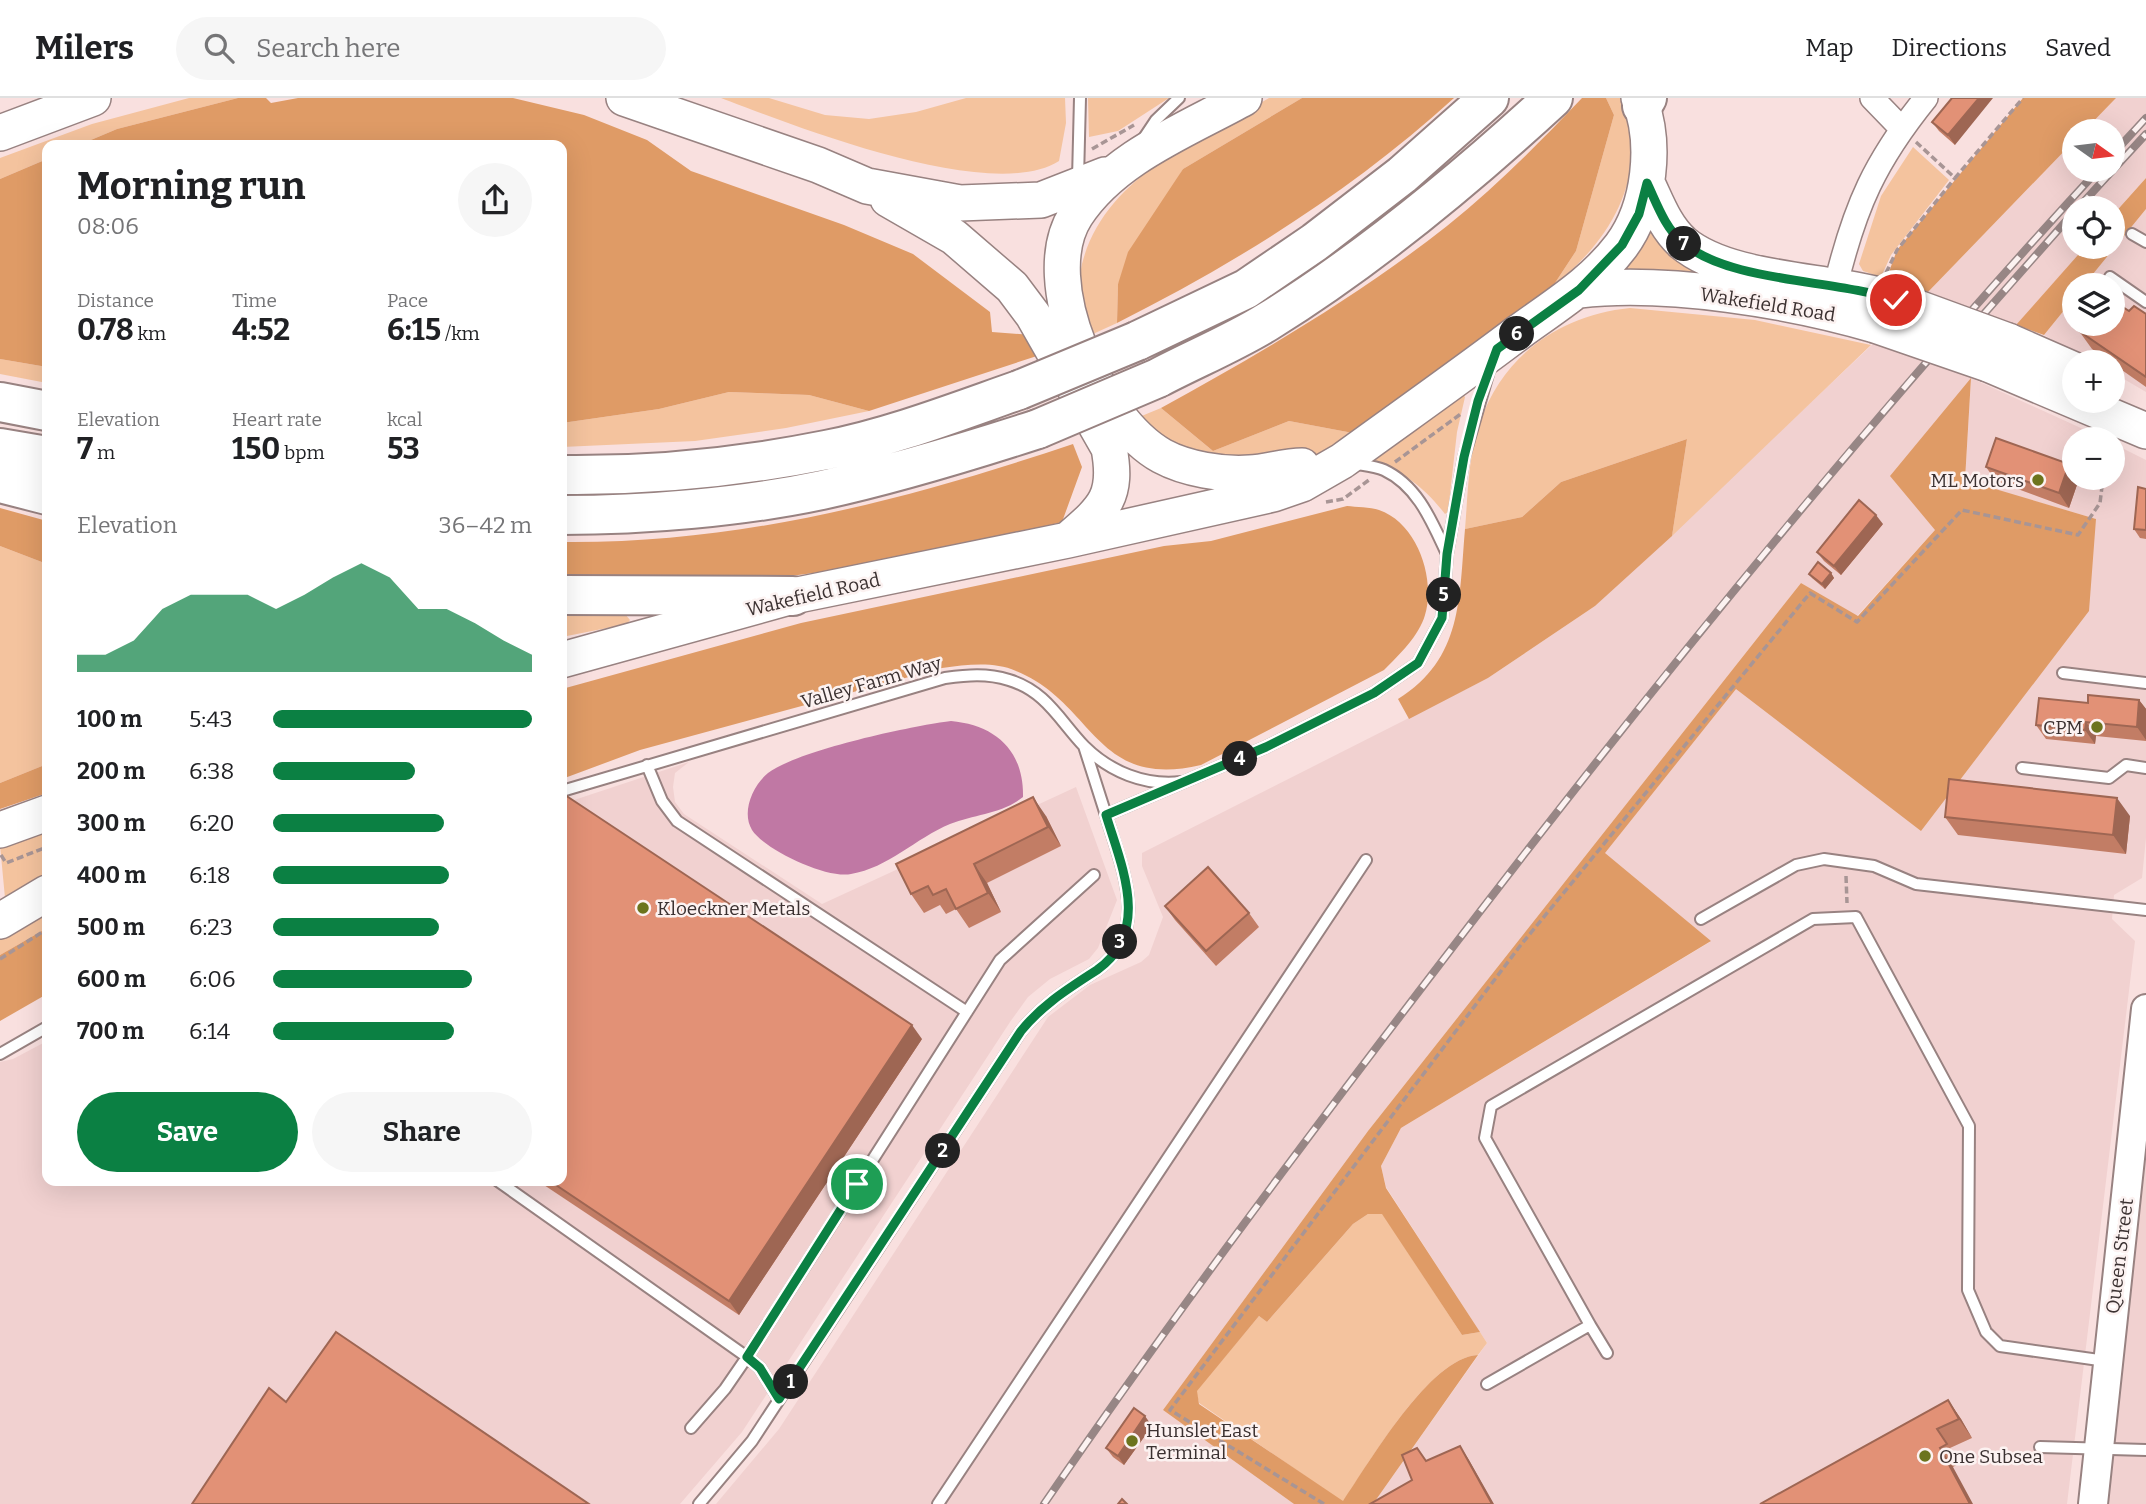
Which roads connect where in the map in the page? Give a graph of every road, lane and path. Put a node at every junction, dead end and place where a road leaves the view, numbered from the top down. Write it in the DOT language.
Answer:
graph roads {
  1 [pos="93,98"];
  2 [pos="624,98"];
  3 [pos="1080,98"];
  4 [pos="1179,98"];
  5 [pos="1244,98"];
  6 [pos="1489,98"];
  7 [pos="1553,98"];
  8 [pos="1872,98"];
  9 [pos="1926,98"];
  10 [pos="2023,98"];
  11 [pos="1643,101"];
  12 [pos="682,105"];
  13 [pos="710,126"];
  14 [pos="1901,128"];
  15 [pos="0,132"];
  16 [pos="1122,167"];
  17 [pos="1955,178"];
  18 [pos="1647,183"];
  19 [pos="867,186"];
  20 [pos="1076,202"];
  21 [pos="2132,234"];
  22 [pos="2146,242"];
  23 [pos="1836,284"];
  24 [pos="2125,288"];
  25 [pos="1579,290"];
  26 [pos="2146,302"];
  27 [pos="1882,306"];
  28 [pos="1497,349"];
  29 [pos="1998,352"];
  30 [pos="2062,367"];
  31 [pos="0,402"];
  32 [pos="2125,407"];
  33 [pos="42,410"];
  34 [pos="2146,422"];
  35 [pos="2146,431"];
  36 [pos="0,448"];
  37 [pos="42,455"];
  38 [pos="1338,464"];
  39 [pos="567,475"];
  40 [pos="0,483"];
  41 [pos="2102,490"];
  42 [pos="42,494"];
  43 [pos="567,515"];
  44 [pos="1068,540"];
  45 [pos="1447,554"];
  46 [pos="567,595"];
  47 [pos="793,596"];
  48 [pos="567,659"];
  49 [pos="2063,673"];
  50 [pos="2146,683"];
  51 [pos="1084,746"];
  52 [pos="647,765"];
  53 [pos="2022,768"];
  54 [pos="2146,768"];
  55 [pos="1204,776"];
  56 [pos="567,789"];
  57 [pos="42,815"];
  58 [pos="1106,815"];
  59 [pos="0,830"];
  60 [pos="42,850"];
  61 [pos="0,853"];
  62 [pos="1366,860"];
  63 [pos="1843,860"];
  64 [pos="1094,875"];
  65 [pos="42,896"];
  66 [pos="2146,910"];
  67 [pos="1848,917"];
  68 [pos="1701,919"];
  69 [pos="0,921"];
  70 [pos="42,932"];
  71 [pos="0,959"];
  72 [pos="2146,1009"];
  73 [pos="967,1012"];
  74 [pos="42,1030"];
  75 [pos="0,1055"];
  76 [pos="2139,1150"];
  77 [pos="505,1186"];
  78 [pos="1590,1325"];
  79 [pos="1607,1353"];
  80 [pos="747,1357"];
  81 [pos="2107,1361"];
  82 [pos="1487,1384"];
  83 [pos="779,1399"];
  84 [pos="691,1428"];
  85 [pos="2040,1447"];
  86 [pos="2098,1448"];
  87 [pos="2146,1450"];
  88 [pos="699,1504"];
  89 [pos="938,1504"];
  90 [pos="1324,1504"];
  91 [pos="2093,1504"];
  1 -- 15 [label="main road"];
  2 -- 13 [label="main road"];
  3 -- 20 [label="lane"];
  4 -- 16 [label="lane"];
  5 -- 16 [label="main road"];
  6 -- 39 [label="highway, bridge"];
  7 -- 43 [label="highway, bridge"];
  8 -- 14 [label="street"];
  9 -- 14 [label="street"];
  10 -- 17 [label="path"];
  11 -- 18 [label="main road"];
  12 -- 13 [label="lane"];
  13 -- 19 [label="main road"];
  14 -- 17 [label="path"];
  14 -- 23 [label="street"];
  16 -- 20 [label="main road"];
  17 -- 27 [label="path"];
  18 -- 23 [label="main road, Wakefield Road"];
  18 -- 25 [label="main road, Wakefield Road"];
  19 -- 20 [label="main road"];
  19 -- 44 [label="main road, Wakefield Road"];
  20 -- 38 [label="main road"];
  21 -- 22 [label="lane"];
  23 -- 27 [label="main road, Wakefield Road"];
  24 -- 26 [label="lane"];
  25 -- 27 [label="main road, Wakefield Road"];
  25 -- 28 [label="main road, Wakefield Road"];
  27 -- 29 [label="main road, Wakefield Road, bridge"];
  28 -- 38 [label="main road, Wakefield Road"];
  28 -- 45 [label="lane"];
  29 -- 30 [label="main road, Wakefield Road"];
  29 -- 35 [label="main road, Wakefield Road"];
  31 -- 33 [label="highway"];
  32 -- 34 [label="main road"];
  36 -- 37 [label="highway"];
  38 -- 44 [label="main road, Wakefield Road"];
  38 -- 45 [label="lane"];
  40 -- 42 [label="highway"];
  41 -- 90 [label="path"];
  44 -- 47 [label="main road, Wakefield Road"];
  45 -- 55 [label="lane"];
  46 -- 47 [label="highway"];
  47 -- 48 [label="main road, Wakefield Road"];
  49 -- 50 [label="lane"];
  51 -- 52 [label="lane, Valley Farm Way"];
  51 -- 55 [label="lane, Valley Farm Way"];
  51 -- 58 [label="lane"];
  52 -- 56 [label="lane, Valley Farm Way"];
  52 -- 73 [label="lane"];
  53 -- 54 [label="lane"];
  55 -- 58 [label="lane"];
  57 -- 59 [label="main road"];
  58 -- 83 [label="lane"];
  60 -- 61 [label="path"];
  62 -- 89 [label="lane"];
  63 -- 66 [label="lane"];
  63 -- 67 [label="path"];
  63 -- 68 [label="lane"];
  64 -- 73 [label="lane"];
  65 -- 69 [label="main road"];
  67 -- 78 [label="lane"];
  67 -- 81 [label="lane"];
  70 -- 71 [label="path"];
  72 -- 76 [label="street, Queen Street"];
  73 -- 80 [label="lane"];
  74 -- 75 [label="lane"];
  76 -- 81 [label="street, Queen Street"];
  77 -- 80 [label="lane"];
  78 -- 79 [label="lane"];
  78 -- 82 [label="lane"];
  80 -- 83 [label="lane"];
  80 -- 84 [label="lane"];
  81 -- 86 [label="street, Queen Street"];
  83 -- 88 [label="lane"];
  85 -- 86 [label="lane"];
  86 -- 87 [label="lane"];
  86 -- 91 [label="street, Queen Street"];
}
